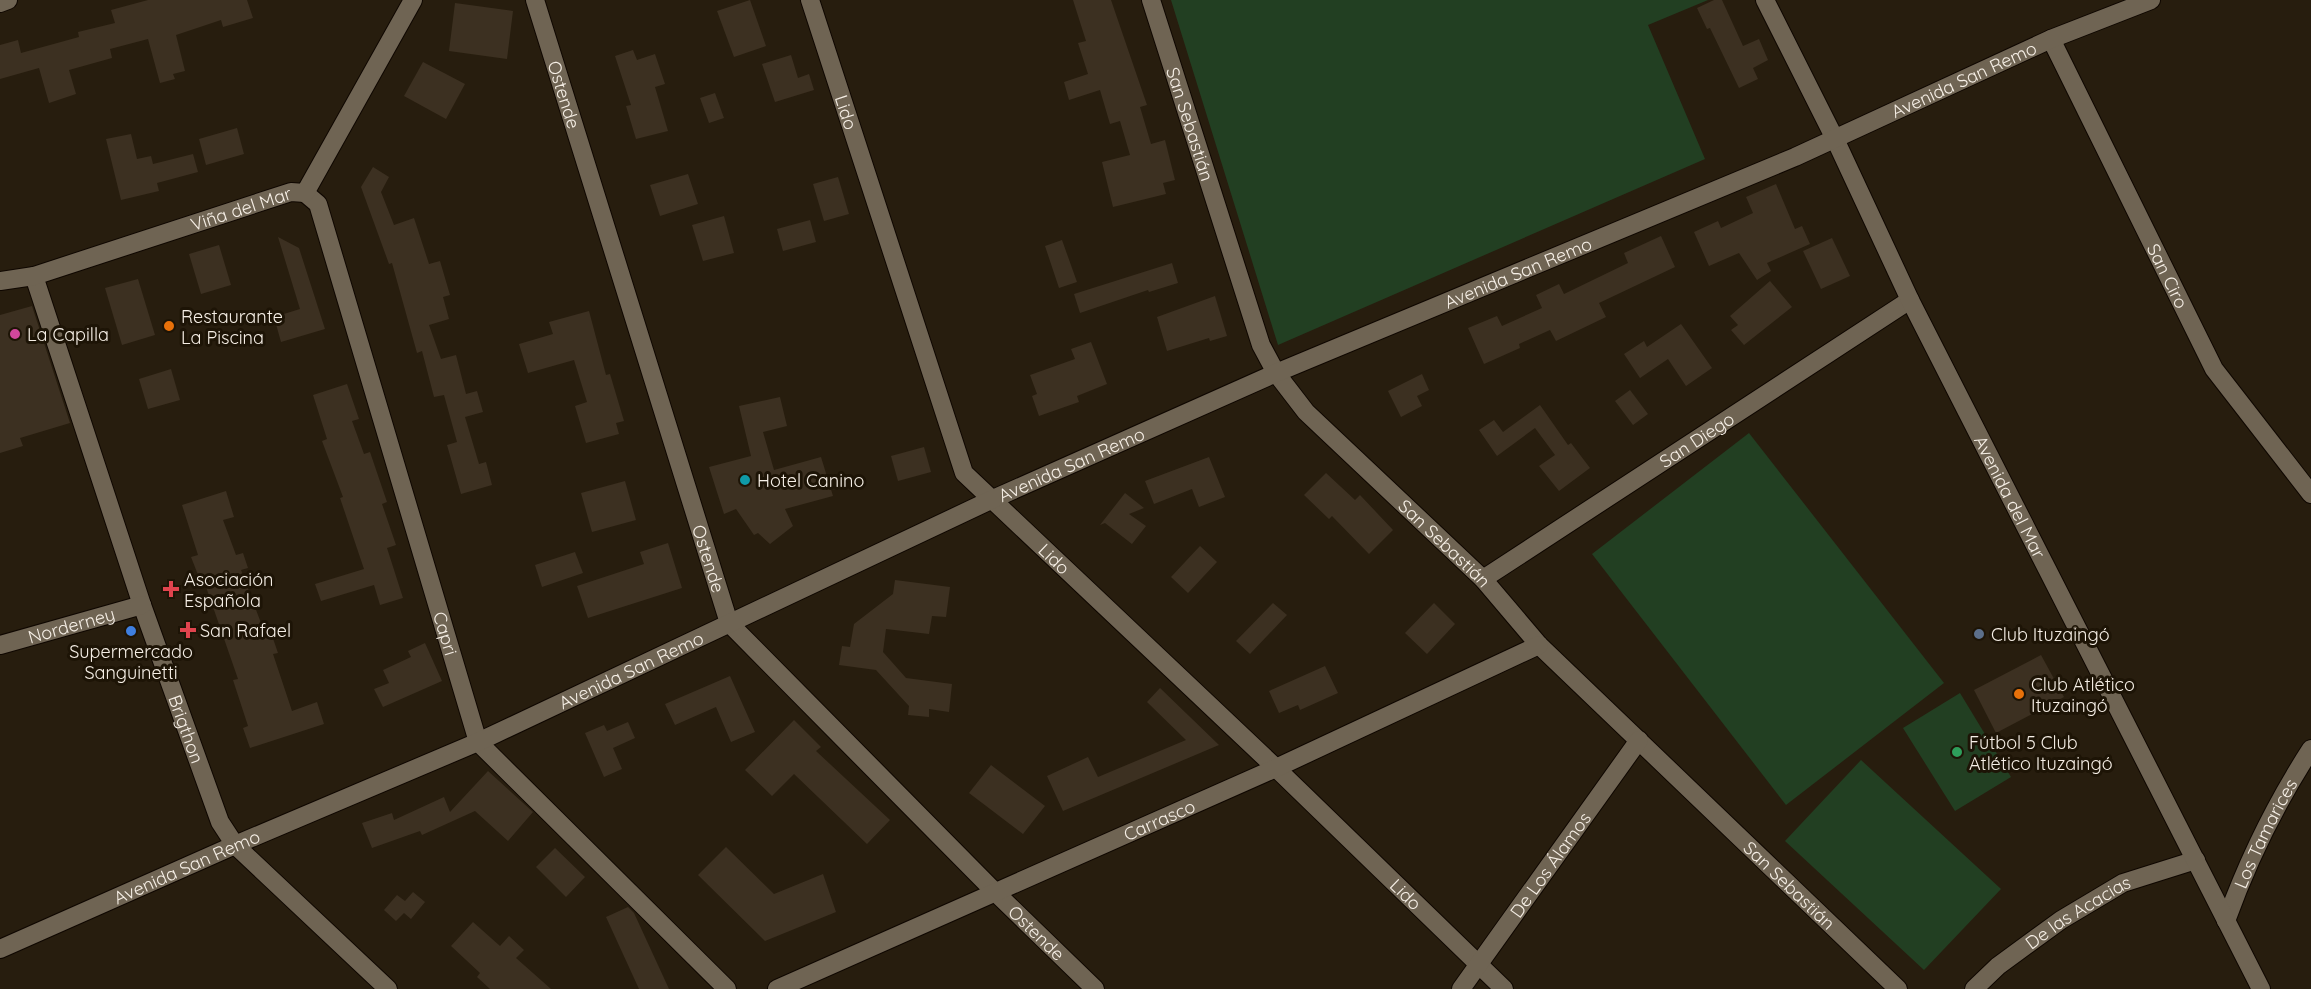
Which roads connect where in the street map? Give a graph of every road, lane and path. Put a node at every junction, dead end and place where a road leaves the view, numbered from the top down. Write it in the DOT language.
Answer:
graph roads {
  1 [pos="8,0"];
  2 [pos="413,0"];
  3 [pos="535,0"];
  4 [pos="810,0"];
  5 [pos="1151,0"];
  6 [pos="1765,0"];
  7 [pos="2146,1"];
  8 [pos="0,3"];
  9 [pos="2051,39"];
  10 [pos="1835,139"];
  11 [pos="305,193"];
  12 [pos="34,276"];
  13 [pos="0,281"];
  14 [pos="1910,300"];
  15 [pos="1276,373"];
  16 [pos="2311,494"];
  17 [pos="993,499"];
  18 [pos="1483,579"];
  19 [pos="142,605"];
  20 [pos="729,623"];
  21 [pos="0,645"];
  22 [pos="1539,645"];
  23 [pos="1639,740"];
  24 [pos="478,742"];
  25 [pos="2311,749"];
  26 [pos="1276,768"];
  27 [pos="235,845"];
  28 [pos="2196,860"];
  29 [pos="994,891"];
  30 [pos="2226,921"];
  31 [pos="0,949"];
  32 [pos="1479,965"];
  33 [pos="388,989"];
  34 [pos="727,989"];
  35 [pos="777,989"];
  36 [pos="1095,989"];
  37 [pos="1461,989"];
  38 [pos="1504,989"];
  39 [pos="1898,989"];
  40 [pos="1974,989"];
  41 [pos="2261,989"];
  1 -- 8 [label="street"];
  2 -- 11 [label="street, Viña del Mar"];
  3 -- 20 [label="street, Ostende"];
  4 -- 17 [label="street, Lido"];
  5 -- 15 [label="street, San Sebastián"];
  6 -- 10 [label="street, Avenida del Mar"];
  7 -- 9 [label="street, Avenida San Remo"];
  9 -- 10 [label="street, Avenida San Remo"];
  9 -- 16 [label="street, San Ciro"];
  10 -- 14 [label="street, Avenida del Mar"];
  10 -- 15 [label="street, Avenida San Remo"];
  11 -- 12 [label="street, Viña del Mar"];
  11 -- 24 [label="street, Capri"];
  12 -- 13 [label="street, Viña del Mar"];
  12 -- 19 [label="street, Brigthon"];
  14 -- 18 [label="street, San Diego"];
  14 -- 28 [label="street, Avenida del Mar"];
  15 -- 17 [label="street, Avenida San Remo"];
  15 -- 18 [label="street, San Sebastián"];
  17 -- 20 [label="street, Avenida San Remo"];
  17 -- 26 [label="street, Lido"];
  18 -- 22 [label="street, San Sebastián"];
  19 -- 21 [label="street, Norderney"];
  19 -- 27 [label="street, Brigthon"];
  20 -- 24 [label="street, Avenida San Remo"];
  20 -- 29 [label="street, Ostende"];
  22 -- 23 [label="street, San Sebastián"];
  22 -- 26 [label="street, Carrasco"];
  23 -- 32 [label="street, De Los Álamos"];
  23 -- 39 [label="street, San Sebastián"];
  24 -- 27 [label="street, Avenida San Remo"];
  24 -- 34 [label="street, Capri"];
  25 -- 30 [label="street, Los Tamarices"];
  26 -- 29 [label="street, Carrasco"];
  26 -- 32 [label="street, Lido"];
  27 -- 31 [label="street, Avenida San Remo"];
  27 -- 33 [label="street, Brigthon"];
  28 -- 30 [label="street, Avenida del Mar"];
  28 -- 40 [label="street, De las Acacias"];
  29 -- 35 [label="street, Carrasco"];
  29 -- 36 [label="street, Ostende"];
  30 -- 41 [label="street, Avenida del Mar"];
  32 -- 37 [label="street, De Los Álamos"];
  32 -- 38 [label="street, Lido"];
}
